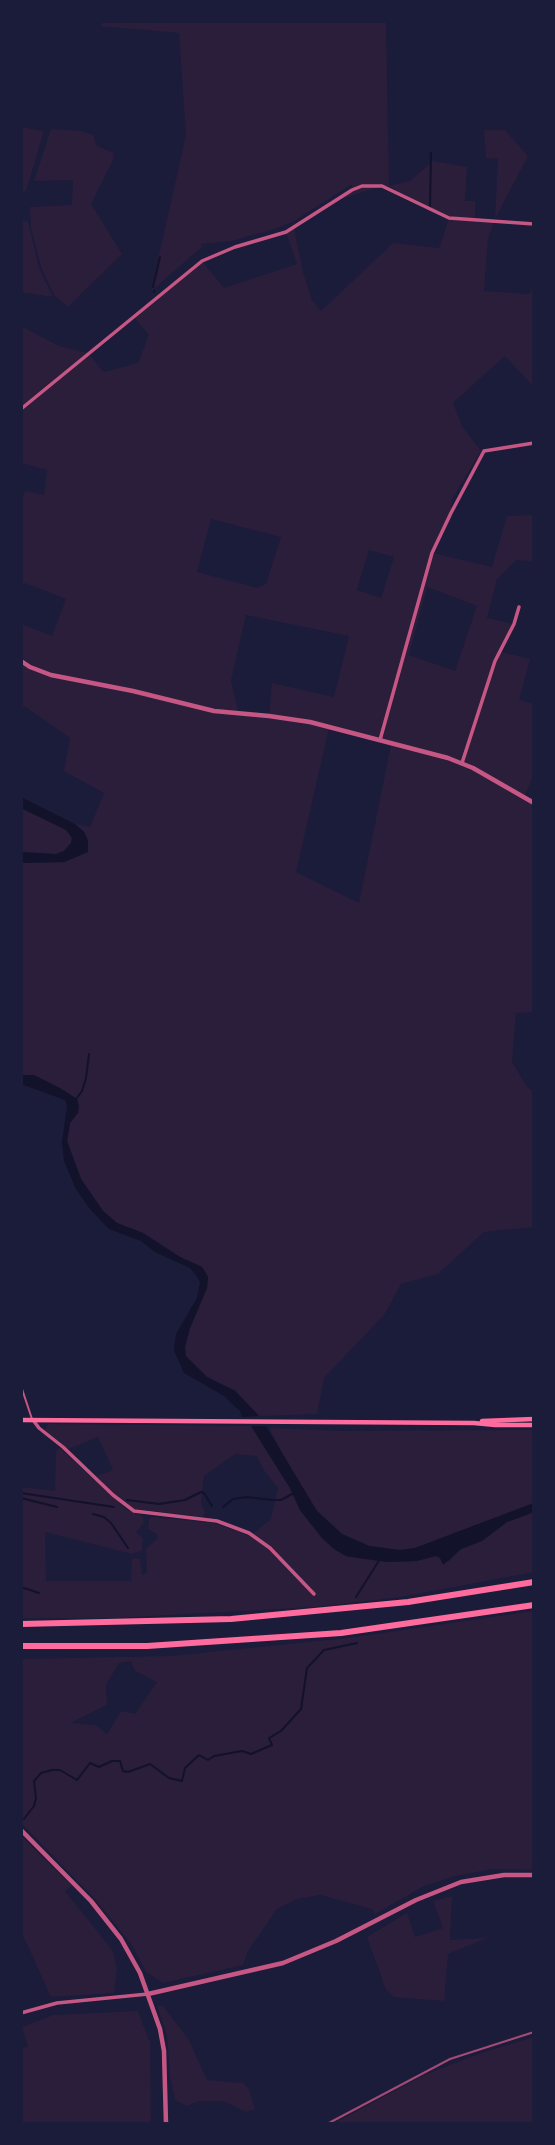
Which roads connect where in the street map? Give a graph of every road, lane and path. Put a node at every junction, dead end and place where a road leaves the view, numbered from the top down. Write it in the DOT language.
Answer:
graph roads {
  1 [pos="534,225"];
  2 [pos="21,409"];
  3 [pos="534,443"];
  4 [pos="519,607"];
  5 [pos="21,661"];
  6 [pos="380,742"];
  7 [pos="462,762"];
  8 [pos="534,803"];
  9 [pos="21,1386"];
  10 [pos="534,1419"];
  11 [pos="21,1420"];
  12 [pos="33,1420"];
  13 [pos="474,1423"];
  14 [pos="534,1425"];
  15 [pos="534,1582"];
  16 [pos="314,1594"];
  17 [pos="534,1605"];
  18 [pos="21,1624"];
  19 [pos="21,1646"];
  20 [pos="21,1830"];
  21 [pos="534,1875"];
  22 [pos="148,1994"];
  23 [pos="21,2013"];
  24 [pos="166,2124"];
  1 -- 2 [label="street"];
  3 -- 6 [label="street"];
  4 -- 7 [label="street"];
  5 -- 6 [label="street"];
  6 -- 7 [label="street"];
  7 -- 8 [label="street"];
  9 -- 12 [label="lane"];
  10 -- 13 [label="main road"];
  11 -- 12 [label="main road"];
  12 -- 13 [label="main road"];
  12 -- 16 [label="street"];
  13 -- 14 [label="main road"];
  15 -- 18 [label="highway"];
  17 -- 19 [label="highway"];
  20 -- 22 [label="street"];
  21 -- 22 [label="street"];
  22 -- 23 [label="street"];
  22 -- 24 [label="street"];
}
